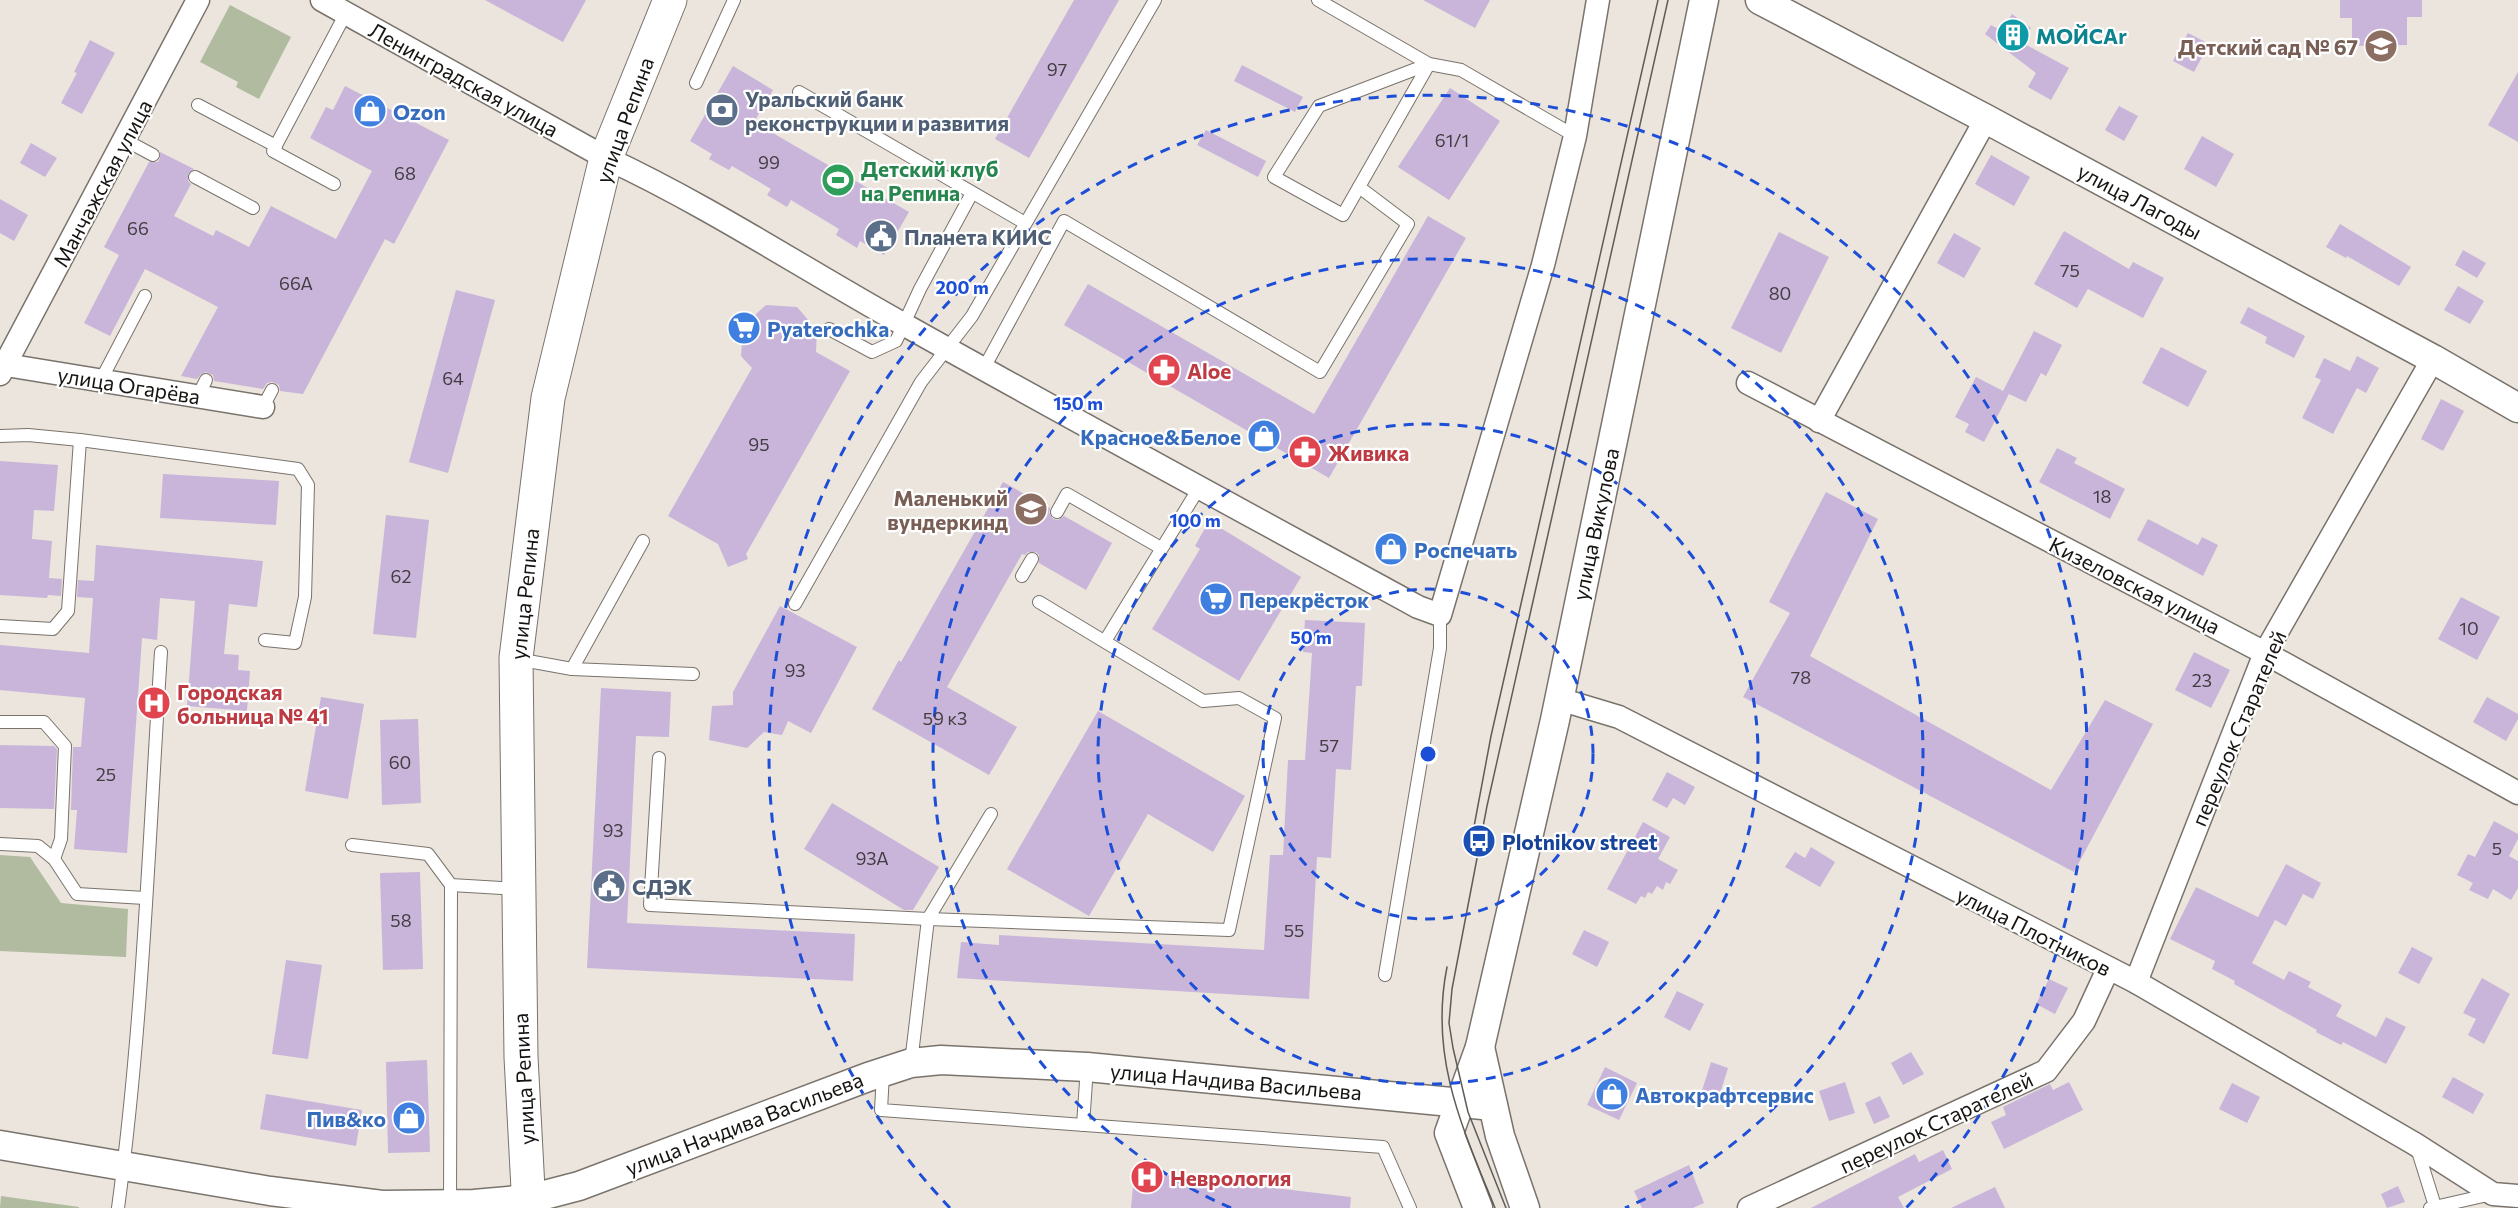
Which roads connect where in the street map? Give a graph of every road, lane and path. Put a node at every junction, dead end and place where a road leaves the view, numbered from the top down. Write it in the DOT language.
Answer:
graph roads {
  1 [pos="198,0"];
  2 [pos="322,0"];
  3 [pos="670,0"];
  4 [pos="734,0"];
  5 [pos="1155,0"];
  6 [pos="1318,0"];
  7 [pos="1598,0"];
  8 [pos="1704,0"];
  9 [pos="1760,0"];
  10 [pos="346,13"];
  11 [pos="1429,64"];
  12 [pos="696,83"];
  13 [pos="799,92"];
  14 [pos="198,105"];
  15 [pos="1986,119"];
  16 [pos="1575,136"];
  17 [pos="125,140"];
  18 [pos="276,146"];
  19 [pos="153,155"];
  20 [pos="606,158"];
  21 [pos="195,177"];
  22 [pos="334,184"];
  23 [pos="1359,187"];
  24 [pos="972,193"];
  25 [pos="253,208"];
  26 [pos="1025,223"];
  27 [pos="145,296"];
  28 [pos="904,324"];
  29 [pos="829,329"];
  30 [pos="948,348"];
  31 [pos="2433,359"];
  32 [pos="984,368"];
  33 [pos="3,369"];
  34 [pos="101,380"];
  35 [pos="1748,383"];
  36 [pos="268,399"];
  37 [pos="2518,408"];
  38 [pos="1819,421"];
  39 [pos="0,436"];
  40 [pos="80,440"];
  41 [pos="1199,488"];
  42 [pos="1057,512"];
  43 [pos="643,541"];
  44 [pos="1161,548"];
  45 [pos="1032,559"];
  46 [pos="1022,576"];
  47 [pos="1038,602"];
  48 [pos="795,604"];
  49 [pos="1440,615"];
  50 [pos="0,626"];
  51 [pos="265,640"];
  52 [pos="1104,641"];
  53 [pos="161,652"];
  54 [pos="2265,653"];
  55 [pos="516,658"];
  56 [pos="572,669"];
  57 [pos="693,674"];
  58 [pos="1559,699"];
  59 [pos="0,722"];
  60 [pos="659,758"];
  61 [pos="2518,793"];
  62 [pos="991,814"];
  63 [pos="0,844"];
  64 [pos="352,846"];
  65 [pos="54,859"];
  66 [pos="451,885"];
  67 [pos="517,889"];
  68 [pos="145,898"];
  69 [pos="928,919"];
  70 [pos="2108,969"];
  71 [pos="1385,975"];
  72 [pos="2136,982"];
  73 [pos="1480,1047"];
  74 [pos="912,1063"];
  75 [pos="1087,1067"];
  76 [pos="883,1071"];
  77 [pos="1459,1103"];
  78 [pos="1493,1106"];
  79 [pos="1083,1125"];
  80 [pos="2415,1144"];
  81 [pos="0,1145"];
  82 [pos="124,1167"];
  83 [pos="2493,1194"];
  84 [pos="2518,1196"];
  85 [pos="450,1204"];
  86 [pos="529,1204"];
  87 [pos="2432,1207"];
  88 [pos="118,1208"];
  89 [pos="1410,1208"];
  90 [pos="1478,1208"];
  91 [pos="1525,1208"];
  92 [pos="1749,1208"];
  1 -- 17 [label="street, Манчажская улица"];
  2 -- 10 [label="street, Ленинградская улица"];
  3 -- 20 [label="main road, улица Репина"];
  4 -- 12 [label="lane"];
  5 -- 26 [label="lane"];
  6 -- 11 [label="lane"];
  7 -- 16 [label="street"];
  8 -- 58 [label="street, улица Викулова"];
  9 -- 15 [label="street, улица Лагоды"];
  10 -- 18 [label="lane"];
  10 -- 20 [label="street, Ленинградская улица"];
  11 -- 16 [label="lane"];
  11 -- 23 [label="lane"];
  11 -- 23 [label="lane"];
  13 -- 24 [label="lane"];
  14 -- 18 [label="lane"];
  15 -- 31 [label="street, улица Лагоды"];
  15 -- 38 [label="street"];
  16 -- 49 [label="street"];
  17 -- 19 [label="lane"];
  17 -- 33 [label="street, Манчажская улица"];
  18 -- 22 [label="lane"];
  20 -- 28 [label="street, Ленинградская улица"];
  20 -- 55 [label="main road, улица Репина"];
  21 -- 25 [label="lane"];
  23 -- 32 [label="lane"];
  24 -- 26 [label="lane"];
  24 -- 28 [label="lane"];
  26 -- 30 [label="lane"];
  27 -- 34 [label="lane"];
  28 -- 29 [label="lane"];
  28 -- 30 [label="street, Ленинградская улица"];
  30 -- 32 [label="street, Ленинградская улица"];
  30 -- 48 [label="lane"];
  31 -- 37 [label="street, улица Лагоды"];
  31 -- 54 [label="street, переулок Старателей"];
  32 -- 41 [label="street, Ленинградская улица"];
  33 -- 34 [label="street, улица Огарёва"];
  34 -- 36 [label="street, улица Огарёва"];
  35 -- 38 [label="street, Кизеловская улица"];
  38 -- 54 [label="street, Кизеловская улица"];
  39 -- 40 [label="lane"];
  40 -- 50 [label="lane"];
  40 -- 51 [label="lane"];
  41 -- 44 [label="lane"];
  41 -- 49 [label="street, Ленинградская улица"];
  42 -- 44 [label="lane"];
  43 -- 56 [label="lane"];
  44 -- 52 [label="lane"];
  45 -- 46 [label="lane"];
  47 -- 52 [label="lane"];
  49 -- 71 [label="lane"];
  52 -- 69 [label="lane"];
  53 -- 68 [label="lane"];
  54 -- 61 [label="street, Кизеловская улица"];
  54 -- 72 [label="street, переулок Старателей"];
  55 -- 56 [label="lane"];
  55 -- 67 [label="main road, улица Репина"];
  56 -- 57 [label="lane"];
  58 -- 70 [label="street, улица Плотников"];
  58 -- 73 [label="street, улица Викулова"];
  59 -- 65 [label="lane"];
  60 -- 69 [label="lane"];
  62 -- 69 [label="lane"];
  63 -- 65 [label="lane"];
  64 -- 66 [label="lane"];
  65 -- 68 [label="lane"];
  66 -- 67 [label="lane"];
  66 -- 85 [label="lane"];
  67 -- 86 [label="main road, улица Репина"];
  68 -- 82 [label="lane"];
  69 -- 74 [label="lane"];
  70 -- 72 [label="street, улица Плотников"];
  70 -- 92 [label="street, переулок Старателей"];
  72 -- 80 [label="street, улица Плотников"];
  73 -- 77 [label="street, улица Викулова"];
  73 -- 78 [label="street, улица Викулова"];
  74 -- 75 [label="street, улица Начдива Васильева"];
  74 -- 76 [label="street, улица Начдива Васильева"];
  75 -- 77 [label="street, улица Начдива Васильева"];
  75 -- 79 [label="lane"];
  76 -- 79 [label="lane"];
  76 -- 86 [label="street, улица Начдива Васильева"];
  77 -- 78 [label="street, улица Начдива Васильева"];
  77 -- 90 [label="street, улица Викулова"];
  78 -- 91 [label="street, улица Викулова"];
  79 -- 89 [label="lane"];
  80 -- 83 [label="street, улица Плотников"];
  80 -- 87 [label="lane"];
  81 -- 82 [label="street, улица Начдива Васильева"];
  82 -- 85 [label="street, улица Начдива Васильева"];
  82 -- 88 [label="lane"];
  83 -- 84 [label="street"];
  83 -- 87 [label="lane"];
  85 -- 86 [label="street, улица Начдива Васильева"];
}
